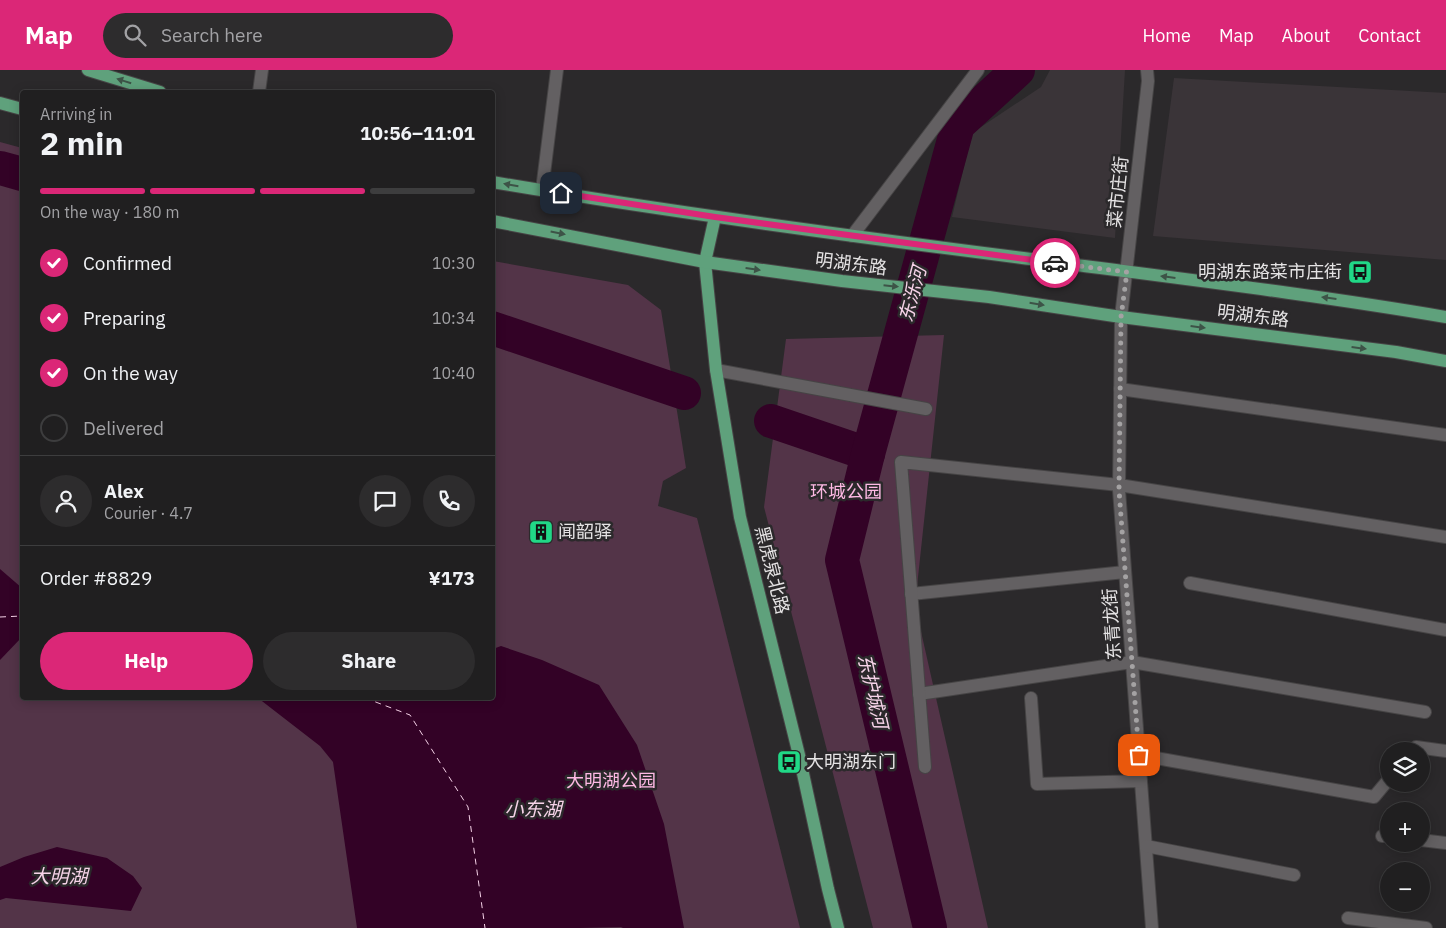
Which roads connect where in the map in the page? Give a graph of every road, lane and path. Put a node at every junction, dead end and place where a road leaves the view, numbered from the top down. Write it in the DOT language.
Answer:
graph roads {
  1 [pos="88,70"];
  2 [pos="262,70"];
  3 [pos="557,70"];
  4 [pos="978,70"];
  5 [pos="1147,70"];
  6 [pos="153,90"];
  7 [pos="259,90"];
  8 [pos="0,103"];
  9 [pos="20,108"];
  10 [pos="495,182"];
  11 [pos="542,190"];
  12 [pos="715,217"];
  13 [pos="495,222"];
  14 [pos="853,236"];
  15 [pos="705,262"];
  16 [pos="1127,272"];
  17 [pos="1121,317"];
  18 [pos="1446,317"];
  19 [pos="1446,361"];
  20 [pos="716,370"];
  21 [pos="1120,389"];
  22 [pos="926,409"];
  23 [pos="1446,435"];
  24 [pos="1119,485"];
  25 [pos="1446,537"];
  26 [pos="1126,572"];
  27 [pos="1190,583"];
  28 [pos="911,594"];
  29 [pos="1446,630"];
  30 [pos="1132,662"];
  31 [pos="919,694"];
  32 [pos="1031,698"];
  33 [pos="1425,712"];
  34 [pos="1430,749"];
  35 [pos="1446,751"];
  36 [pos="1139,755"];
  37 [pos="925,767"];
  38 [pos="1141,781"];
  39 [pos="1380,790"];
  40 [pos="1430,841"];
  41 [pos="1446,842"];
  42 [pos="1146,846"];
  43 [pos="1294,875"];
  44 [pos="1348,918"];
  45 [pos="838,928"];
  46 [pos="1152,928"];
  47 [pos="1426,928"];
  6 -- 1 [label="main road, one-way"];
  2 -- 7 [label="street"];
  3 -- 11 [label="street"];
  4 -- 14 [label="street"];
  5 -- 16 [label="street, 菜市庄街"];
  8 -- 9 [label="main road"];
  11 -- 10 [label="main road, 明湖东路, one-way"];
  11 -- 12 [label="main road, 明湖东路"];
  12 -- 14 [label="main road, 明湖东路"];
  12 -- 15 [label="main road, 黑虎泉北路"];
  13 -- 15 [label="main road, 明湖东路, one-way"];
  14 -- 16 [label="main road, 明湖东路"];
  15 -- 17 [label="main road, 明湖东路, one-way"];
  15 -- 20 [label="main road, 黑虎泉北路"];
  16 -- 17 [label="street, 菜市庄街"];
  18 -- 16 [label="main road, 明湖东路, one-way"];
  17 -- 19 [label="main road, 明湖东路, one-way"];
  17 -- 21 [label="street, 东青龙街"];
  20 -- 22 [label="street"];
  20 -- 45 [label="main road, 黑虎泉北路"];
  21 -- 23 [label="street"];
  21 -- 24 [label="street, 东青龙街"];
  24 -- 25 [label="street"];
  24 -- 26 [label="street, 东青龙街"];
  24 -- 28 [label="street"];
  26 -- 28 [label="street"];
  26 -- 30 [label="street, 东青龙街"];
  27 -- 29 [label="street"];
  28 -- 31 [label="street"];
  30 -- 31 [label="street"];
  30 -- 33 [label="street"];
  30 -- 36 [label="street, 东青龙街"];
  31 -- 37 [label="street"];
  32 -- 38 [label="street"];
  34 -- 35 [label="street"];
  36 -- 38 [label="street, 东青龙街"];
  36 -- 39 [label="street"];
  38 -- 42 [label="street, 东青龙街"];
  40 -- 41 [label="street"];
  42 -- 43 [label="street"];
  42 -- 46 [label="street, 东青龙街"];
  44 -- 47 [label="street"];
}
